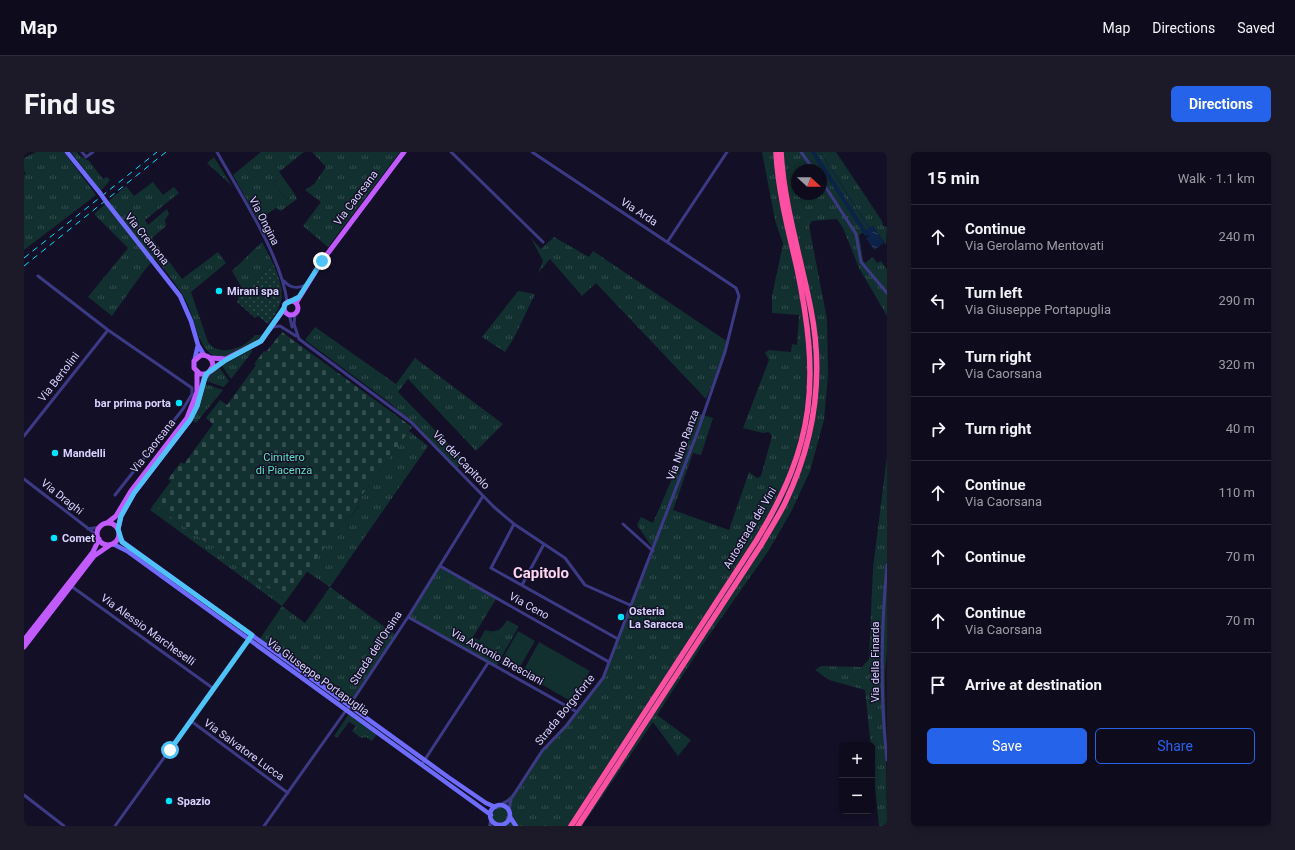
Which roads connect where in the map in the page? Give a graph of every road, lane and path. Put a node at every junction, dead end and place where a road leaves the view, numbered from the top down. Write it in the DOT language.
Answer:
graph roads {
  1 [pos="68,152"];
  2 [pos="82,152"];
  3 [pos="93,152"];
  4 [pos="217,152"];
  5 [pos="404,152"];
  6 [pos="451,152"];
  7 [pos="532,152"];
  8 [pos="727,152"];
  9 [pos="776,152"];
  10 [pos="781,152"];
  11 [pos="801,152"];
  12 [pos="810,164"];
  13 [pos="827,189"];
  14 [pos="785,203"];
  15 [pos="668,241"];
  16 [pos="543,242"];
  17 [pos="38,276"];
  18 [pos="284,281"];
  19 [pos="307,284"];
  20 [pos="736,288"];
  21 [pos="887,293"];
  22 [pos="299,297"];
  23 [pos="288,301"];
  24 [pos="296,303"];
  25 [pos="286,312"];
  26 [pos="295,314"];
  27 [pos="270,329"];
  28 [pos="108,330"];
  29 [pos="295,334"];
  30 [pos="198,345"];
  31 [pos="204,355"];
  32 [pos="195,358"];
  33 [pos="211,358"];
  34 [pos="226,360"];
  35 [pos="197,373"];
  36 [pos="208,373"];
  37 [pos="24,436"];
  38 [pos="24,479"];
  39 [pos="115,495"];
  40 [pos="483,496"];
  41 [pos="107,523"];
  42 [pos="514,524"];
  43 [pos="623,524"];
  44 [pos="100,527"];
  45 [pos="88,529"];
  46 [pos="118,529"];
  47 [pos="119,536"];
  48 [pos="98,537"];
  49 [pos="111,544"];
  50 [pos="544,544"];
  51 [pos="653,551"];
  52 [pos="887,565"];
  53 [pos="440,566"];
  54 [pos="522,585"];
  55 [pos="71,586"];
  56 [pos="630,605"];
  57 [pos="408,617"];
  58 [pos="251,637"];
  59 [pos="618,638"];
  60 [pos="24,640"];
  61 [pos="24,647"];
  62 [pos="609,662"];
  63 [pos="488,663"];
  64 [pos="214,689"];
  65 [pos="348,707"];
  66 [pos="577,712"];
  67 [pos="190,721"];
  68 [pos="887,760"];
  69 [pos="424,762"];
  70 [pos="288,792"];
  71 [pos="24,795"];
  72 [pos="511,799"];
  73 [pos="498,806"];
  74 [pos="509,811"];
  75 [pos="491,817"];
  76 [pos="510,817"];
  77 [pos="505,824"];
  78 [pos="497,825"];
  79 [pos="64,826"];
  80 [pos="115,826"];
  81 [pos="264,826"];
  82 [pos="490,826"];
  83 [pos="515,826"];
  84 [pos="571,826"];
  85 [pos="578,826"];
  1 -- 30 [label="main road, Via Cremona, bridge"];
  2 -- 3 [label="street"];
  4 -- 18 [label="street, Via Ongina"];
  5 -- 19 [label="main road, Via Caorsana"];
  6 -- 16 [label="street"];
  7 -- 15 [label="street, Via Arda"];
  8 -- 15 [label="street"];
  9 -- 14 [label="highway, Autostrada dei Vini"];
  10 -- 14 [label="highway, Autostrada dei Vini"];
  11 -- 12 [label="street"];
  13 -- 21 [label="street"];
  14 -- 84 [label="highway, Autostrada dei Vini"];
  14 -- 85 [label="highway, Autostrada dei Vini"];
  15 -- 20 [label="street, Via Arda"];
  17 -- 28 [label="street"];
  18 -- 19 [label="street"];
  18 -- 23 [label="street, Via Ongina"];
  19 -- 22 [label="main road, Via Caorsana"];
  20 -- 51 [label="street, Via Nino Ranza"];
  22 -- 23 [label="main road"];
  22 -- 24 [label="main road, Via Caorsana"];
  23 -- 24 [label="main road"];
  23 -- 25 [label="main road"];
  24 -- 26 [label="main road"];
  25 -- 26 [label="main road"];
  25 -- 27 [label="main road"];
  25 -- 29 [label="street"];
  26 -- 29 [label="street, Via del Capitolo"];
  27 -- 29 [label="street"];
  27 -- 34 [label="main road"];
  28 -- 37 [label="street, Via Bertolini"];
  28 -- 39 [label="street"];
  29 -- 40 [label="street, Via del Capitolo"];
  30 -- 31 [label="main road"];
  30 -- 32 [label="main road"];
  31 -- 32 [label="main road"];
  31 -- 33 [label="main road"];
  32 -- 35 [label="main road"];
  33 -- 34 [label="main road"];
  33 -- 36 [label="main road"];
  34 -- 36 [label="main road"];
  35 -- 36 [label="main road"];
  35 -- 41 [label="main road, Via Caorsana"];
  36 -- 46 [label="main road, Via Caorsana"];
  38 -- 45 [label="street, Via Draghi"];
  40 -- 42 [label="street, Via del Capitolo"];
  40 -- 53 [label="street, Strada dell'Orsina"];
  41 -- 44 [label="main road"];
  41 -- 46 [label="main road"];
  42 -- 50 [label="street, Via del Capitolo"];
  42 -- 54 [label="street"];
  43 -- 51 [label="street"];
  44 -- 45 [label="street"];
  44 -- 48 [label="main road"];
  45 -- 48 [label="street, Via Draghi"];
  46 -- 47 [label="main road"];
  47 -- 49 [label="main road"];
  47 -- 58 [label="main road, Via Giuseppe Portapuglia"];
  48 -- 49 [label="main road"];
  48 -- 60 [label="main road"];
  49 -- 55 [label="main road"];
  49 -- 58 [label="main road, Via Giuseppe Portapuglia"];
  50 -- 54 [label="street"];
  50 -- 56 [label="street, Via del Capitolo"];
  51 -- 56 [label="street, Via Nino Ranza"];
  52 -- 68 [label="street, Via della Finarda"];
  53 -- 57 [label="street, Strada dell'Orsina"];
  53 -- 62 [label="street, Via Ceno"];
  54 -- 59 [label="street"];
  55 -- 61 [label="main road"];
  55 -- 64 [label="street, Via Alessio Marcheselli"];
  56 -- 59 [label="street, Strada Borgoforte"];
  57 -- 63 [label="street, Via Antonio Bresciani"];
  57 -- 65 [label="street, Strada dell'Orsina"];
  58 -- 64 [label="street"];
  58 -- 65 [label="main road, Via Giuseppe Portapuglia"];
  59 -- 62 [label="street, Strada Borgoforte"];
  62 -- 66 [label="street, Strada Borgoforte"];
  63 -- 66 [label="street, Via Antonio Bresciani"];
  63 -- 69 [label="street"];
  64 -- 67 [label="street"];
  65 -- 69 [label="main road, Via Giuseppe Portapuglia"];
  65 -- 70 [label="street, Strada dell'Orsina"];
  66 -- 72 [label="street, Strada Borgoforte"];
  67 -- 70 [label="street, Via Salvatore Lucca"];
  67 -- 80 [label="street"];
  69 -- 73 [label="main road, Via Giuseppe Portapuglia"];
  69 -- 75 [label="main road, Via Giuseppe Portapuglia"];
  70 -- 81 [label="street, Strada dell'Orsina"];
  71 -- 79 [label="street"];
  72 -- 73 [label="street, Strada Borgoforte"];
  72 -- 74 [label="street, Strada Borgoforte"];
  73 -- 74 [label="main road"];
  73 -- 75 [label="main road"];
  74 -- 76 [label="main road"];
  75 -- 78 [label="main road"];
  75 -- 82 [label="street"];
  76 -- 77 [label="main road"];
  76 -- 83 [label="main road"];
  77 -- 78 [label="main road"];
  77 -- 83 [label="main road"];
}
